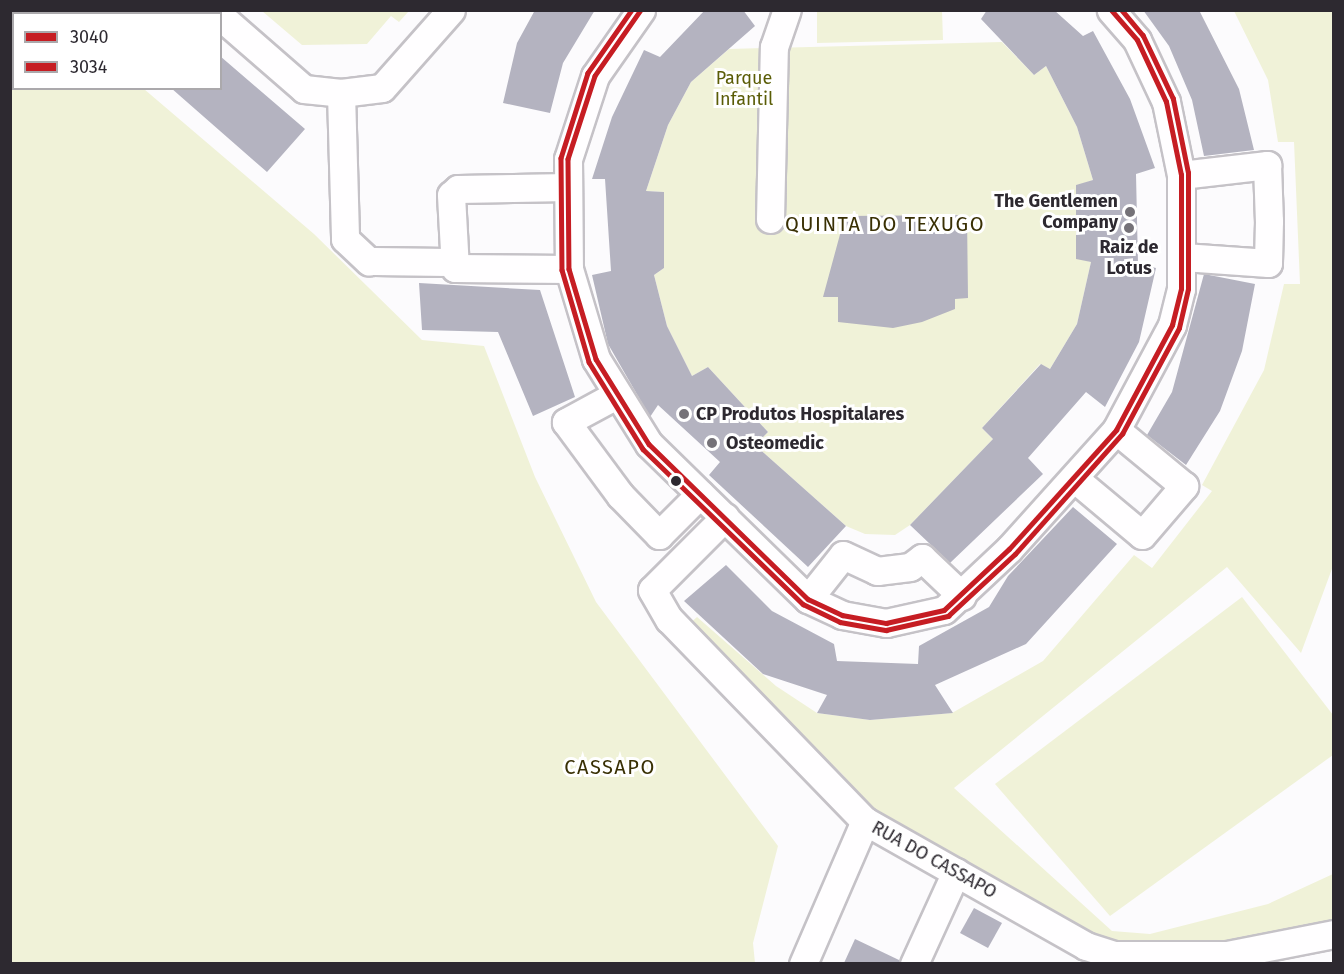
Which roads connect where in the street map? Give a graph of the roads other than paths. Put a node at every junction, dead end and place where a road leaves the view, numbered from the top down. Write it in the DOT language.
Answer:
graph roads {
  1 [pos="451,10"];
  2 [pos="787,10"];
  3 [pos="1114,12"];
  4 [pos="635,13"];
  5 [pos="222,18"];
  6 [pos="341,93"];
  7 [pos="1181,176"];
  8 [pos="568,188"];
  9 [pos="770,219"];
  10 [pos="1182,257"];
  11 [pos="452,262"];
  12 [pos="569,269"];
  13 [pos="616,395"];
  14 [pos="1116,430"];
  15 [pos="1074,479"];
  16 [pos="700,494"];
  17 [pos="725,517"];
  18 [pos="962,596"];
  19 [pos="808,599"];
  20 [pos="865,821"];
  21 [pos="956,872"];
  22 [pos="1334,934"];
  23 [pos="1083,955"];
  24 [pos="1259,956"];
  25 [pos="803,963"];
  26 [pos="914,963"];
  1 -- 6 [label="street"];
  2 -- 9 [label="street"];
  3 -- 7 [label="street"];
  4 -- 8 [label="street"];
  5 -- 6 [label="street"];
  6 -- 11 [label="street"];
  7 -- 10 [label="street"];
  7 -- 10 [label="street"];
  8 -- 11 [label="street"];
  8 -- 12 [label="street"];
  10 -- 14 [label="street"];
  11 -- 12 [label="street"];
  12 -- 13 [label="street"];
  13 -- 16 [label="street"];
  13 -- 16 [label="street"];
  14 -- 15 [label="street"];
  14 -- 15 [label="street"];
  15 -- 18 [label="street"];
  16 -- 17 [label="street"];
  17 -- 19 [label="street"];
  17 -- 20 [label="street, RUA DO CASSAPO"];
  18 -- 19 [label="street"];
  18 -- 19 [label="street"];
  20 -- 21 [label="street, RUA DO CASSAPO"];
  20 -- 25 [label="street"];
  21 -- 23 [label="street, RUA DO CASSAPO"];
  21 -- 26 [label="street"];
  22 -- 24 [label="street, RUA DO CASSAPO"];
  23 -- 24 [label="street, RUA DO CASSAPO"];
}
